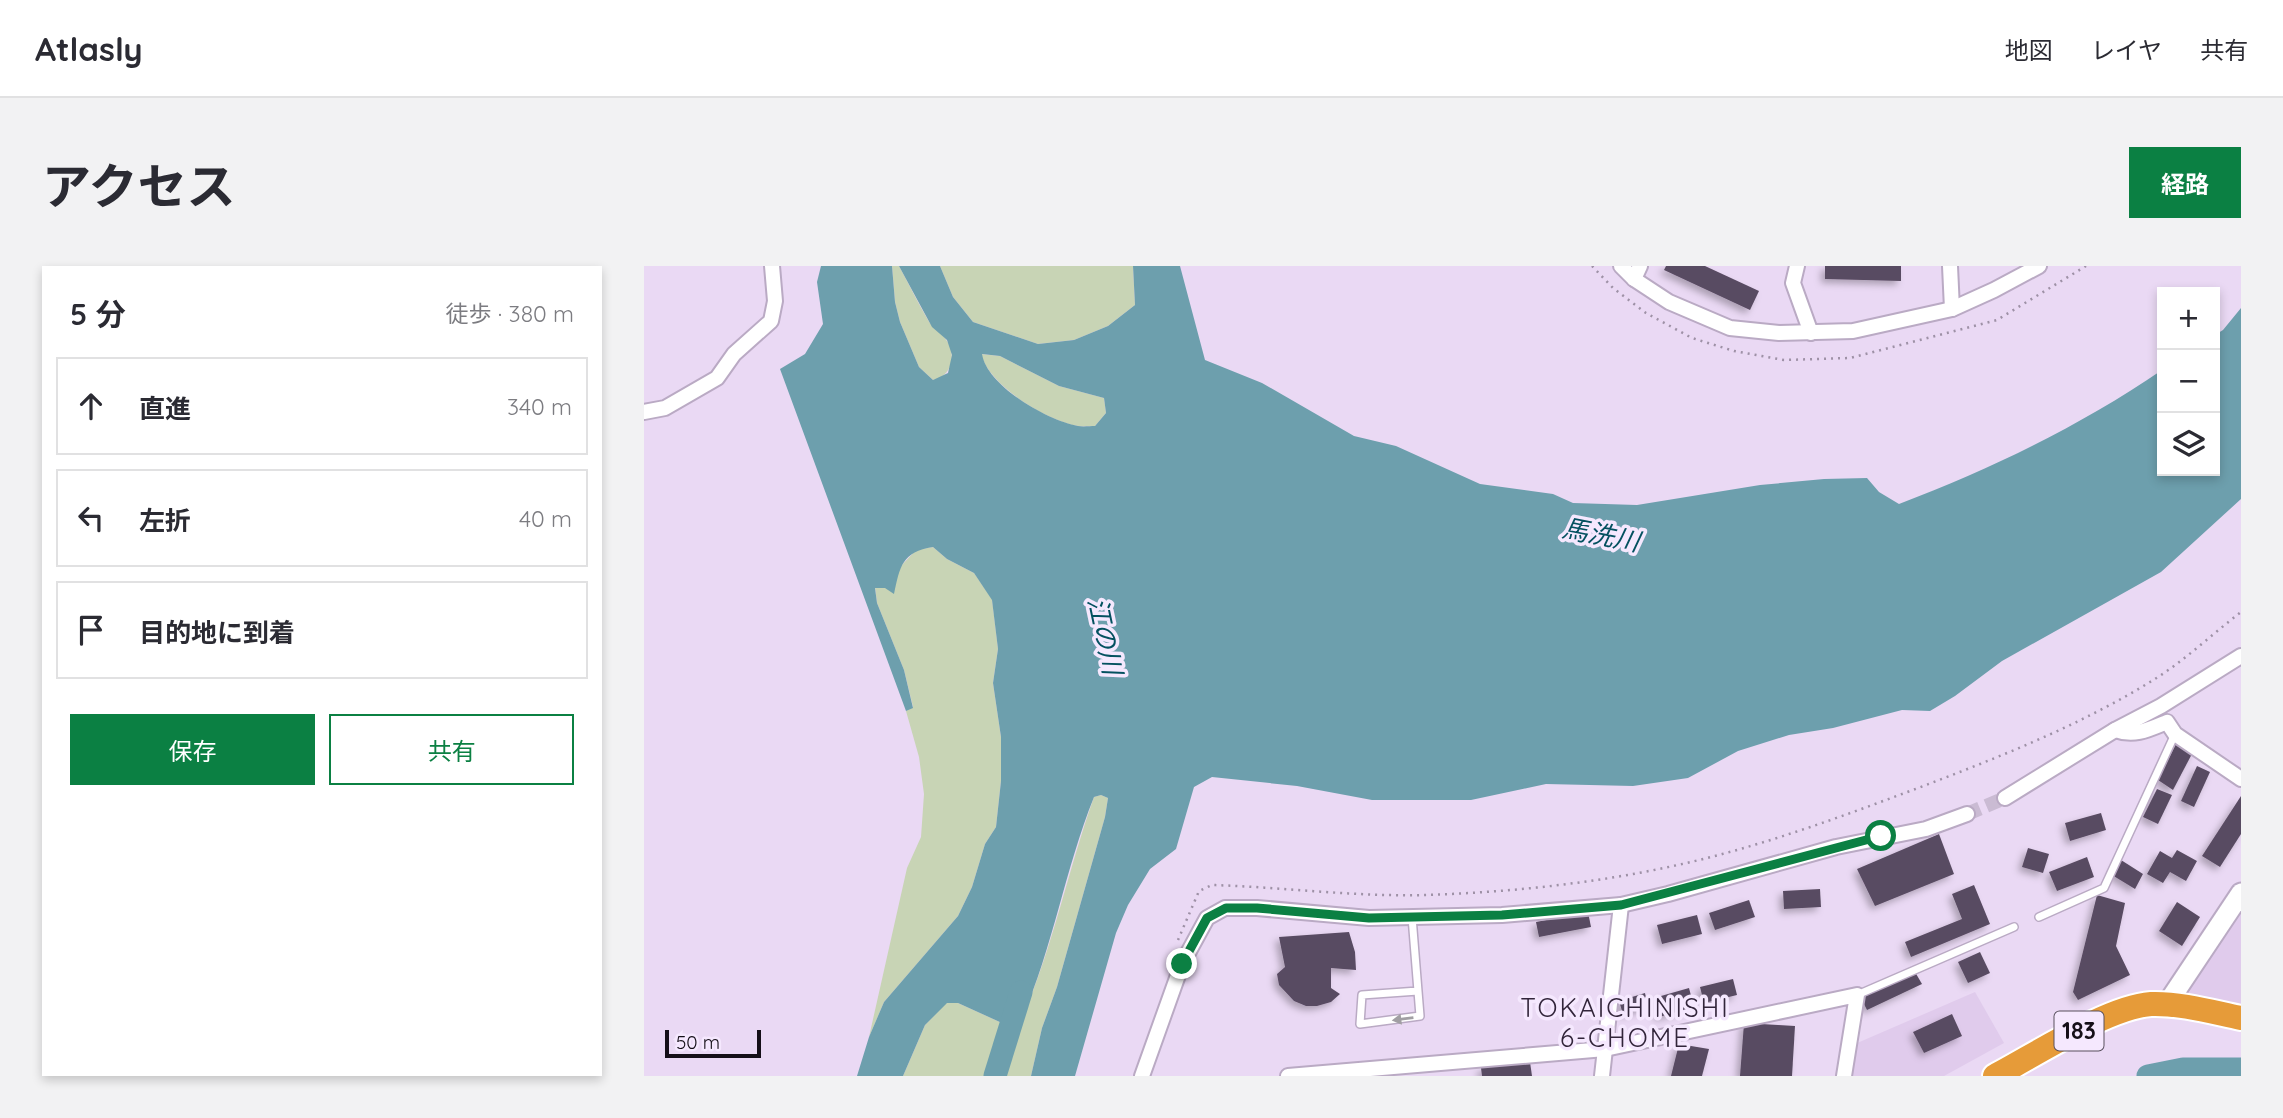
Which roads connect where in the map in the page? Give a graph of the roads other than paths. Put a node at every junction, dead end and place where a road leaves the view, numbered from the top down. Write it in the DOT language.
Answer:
graph roads {
  1 [pos="772,266"];
  2 [pos="1621,266"];
  3 [pos="1797,266"];
  4 [pos="1950,266"];
  5 [pos="2039,266"];
  6 [pos="1637,272"];
  7 [pos="1952,309"];
  8 [pos="1811,333"];
  9 [pos="644,412"];
  10 [pos="2241,656"];
  11 [pos="2115,730"];
  12 [pos="2175,734"];
  13 [pos="2241,779"];
  14 [pos="2005,798"];
  15 [pos="1968,814"];
  16 [pos="2241,893"];
  17 [pos="1621,905"];
  18 [pos="1412,917"];
  19 [pos="2039,917"];
  20 [pos="2014,927"];
  21 [pos="1418,990"];
  22 [pos="1857,995"];
  23 [pos="2167,1004"];
  24 [pos="2241,1018"];
  25 [pos="1605,1049"];
  26 [pos="1142,1076"];
  27 [pos="1287,1076"];
  28 [pos="1602,1076"];
  29 [pos="1844,1076"];
  30 [pos="1995,1076"];
  1 -- 9 [label="street"];
  2 -- 6 [label="street"];
  3 -- 8 [label="street"];
  4 -- 7 [label="street"];
  5 -- 7 [label="street"];
  6 -- 8 [label="street"];
  7 -- 8 [label="street"];
  10 -- 11 [label="street"];
  11 -- 12 [label="street"];
  11 -- 14 [label="street"];
  12 -- 13 [label="street"];
  12 -- 19 [label="lane"];
  15 -- 17 [label="street"];
  16 -- 23 [label="street"];
  17 -- 18 [label="street"];
  17 -- 25 [label="street"];
  18 -- 21 [label="lane"];
  18 -- 26 [label="street"];
  20 -- 22 [label="lane"];
  21 -- 21 [label="lane, one-way"];
  22 -- 25 [label="street"];
  22 -- 29 [label="street"];
  23 -- 24 [label="highway, 183"];
  23 -- 30 [label="highway, 183"];
  25 -- 27 [label="street"];
  25 -- 28 [label="street"];
}
